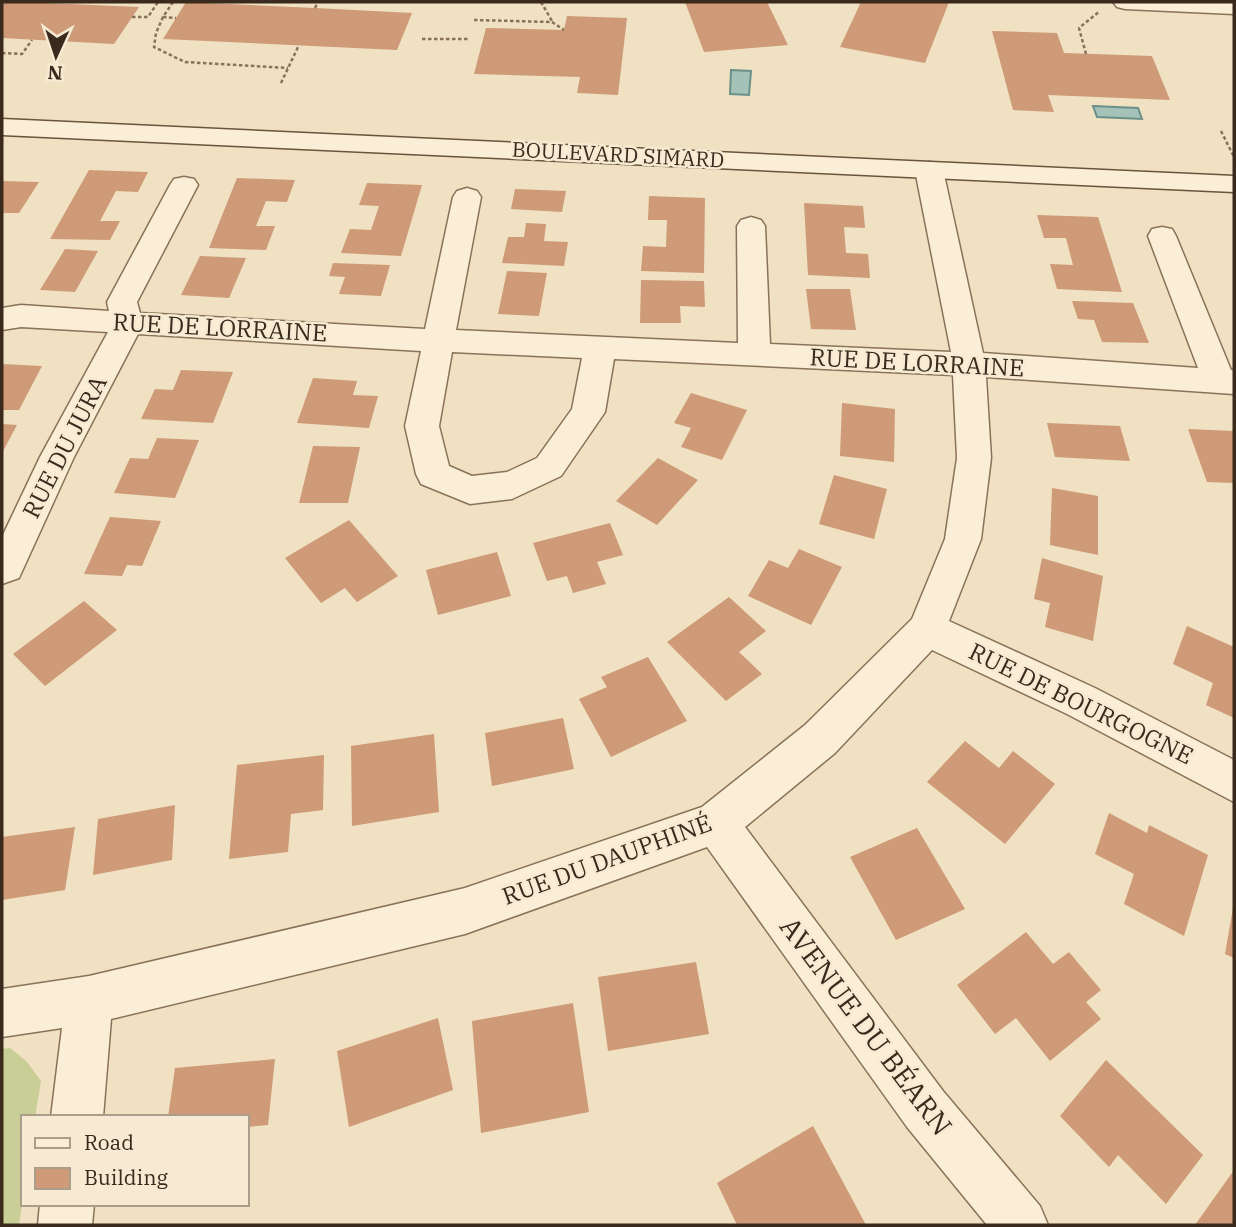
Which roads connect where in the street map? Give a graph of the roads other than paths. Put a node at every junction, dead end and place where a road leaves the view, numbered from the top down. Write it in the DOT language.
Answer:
graph roads {
  1 [pos="1125,2"];
  2 [pos="1234,7"];
  3 [pos="2,127"];
  4 [pos="929,170"];
  5 [pos="1234,184"];
  6 [pos="184,185"];
  7 [pos="467,197"];
  8 [pos="751,226"];
  9 [pos="1162,236"];
  10 [pos="2,319"];
  11 [pos="128,323"];
  12 [pos="438,338"];
  13 [pos="600,346"];
  14 [pos="754,356"];
  15 [pos="969,364"];
  16 [pos="1226,381"];
  17 [pos="2,569"];
  18 [pos="927,629"];
  19 [pos="1234,782"];
  20 [pos="716,823"];
  21 [pos="89,1000"];
  22 [pos="2,1013"];
  23 [pos="77,1115"];
  24 [pos="67,1206"];
  25 [pos="65,1225"];
  26 [pos="1021,1225"];
  1 -- 2 [label="street"];
  3 -- 4 [label="street, BOULEVARD SIMARD"];
  4 -- 5 [label="street, BOULEVARD SIMARD"];
  4 -- 15 [label="street, RUE DU DAUPHINÉ"];
  6 -- 11 [label="street"];
  7 -- 12 [label="street"];
  8 -- 14 [label="street"];
  9 -- 16 [label="street"];
  10 -- 11 [label="street, RUE DE LORRAINE"];
  11 -- 12 [label="street, RUE DE LORRAINE"];
  11 -- 17 [label="street, RUE DU JURA"];
  12 -- 13 [label="street, RUE DE LORRAINE"];
  12 -- 13 [label="street"];
  13 -- 14 [label="street, RUE DE LORRAINE"];
  14 -- 15 [label="street, RUE DE LORRAINE"];
  15 -- 16 [label="street, RUE DE LORRAINE"];
  15 -- 18 [label="street, RUE DU DAUPHINÉ"];
  18 -- 19 [label="street, RUE DE BOURGOGNE"];
  18 -- 20 [label="street, RUE DU DAUPHINÉ"];
  20 -- 21 [label="street, RUE DU DAUPHINÉ"];
  20 -- 26 [label="street, AVENUE DU BÉARN"];
  21 -- 22 [label="street, RUE DU DAUPHINÉ"];
  21 -- 23 [label="street"];
  24 -- 25 [label="street"];
}
